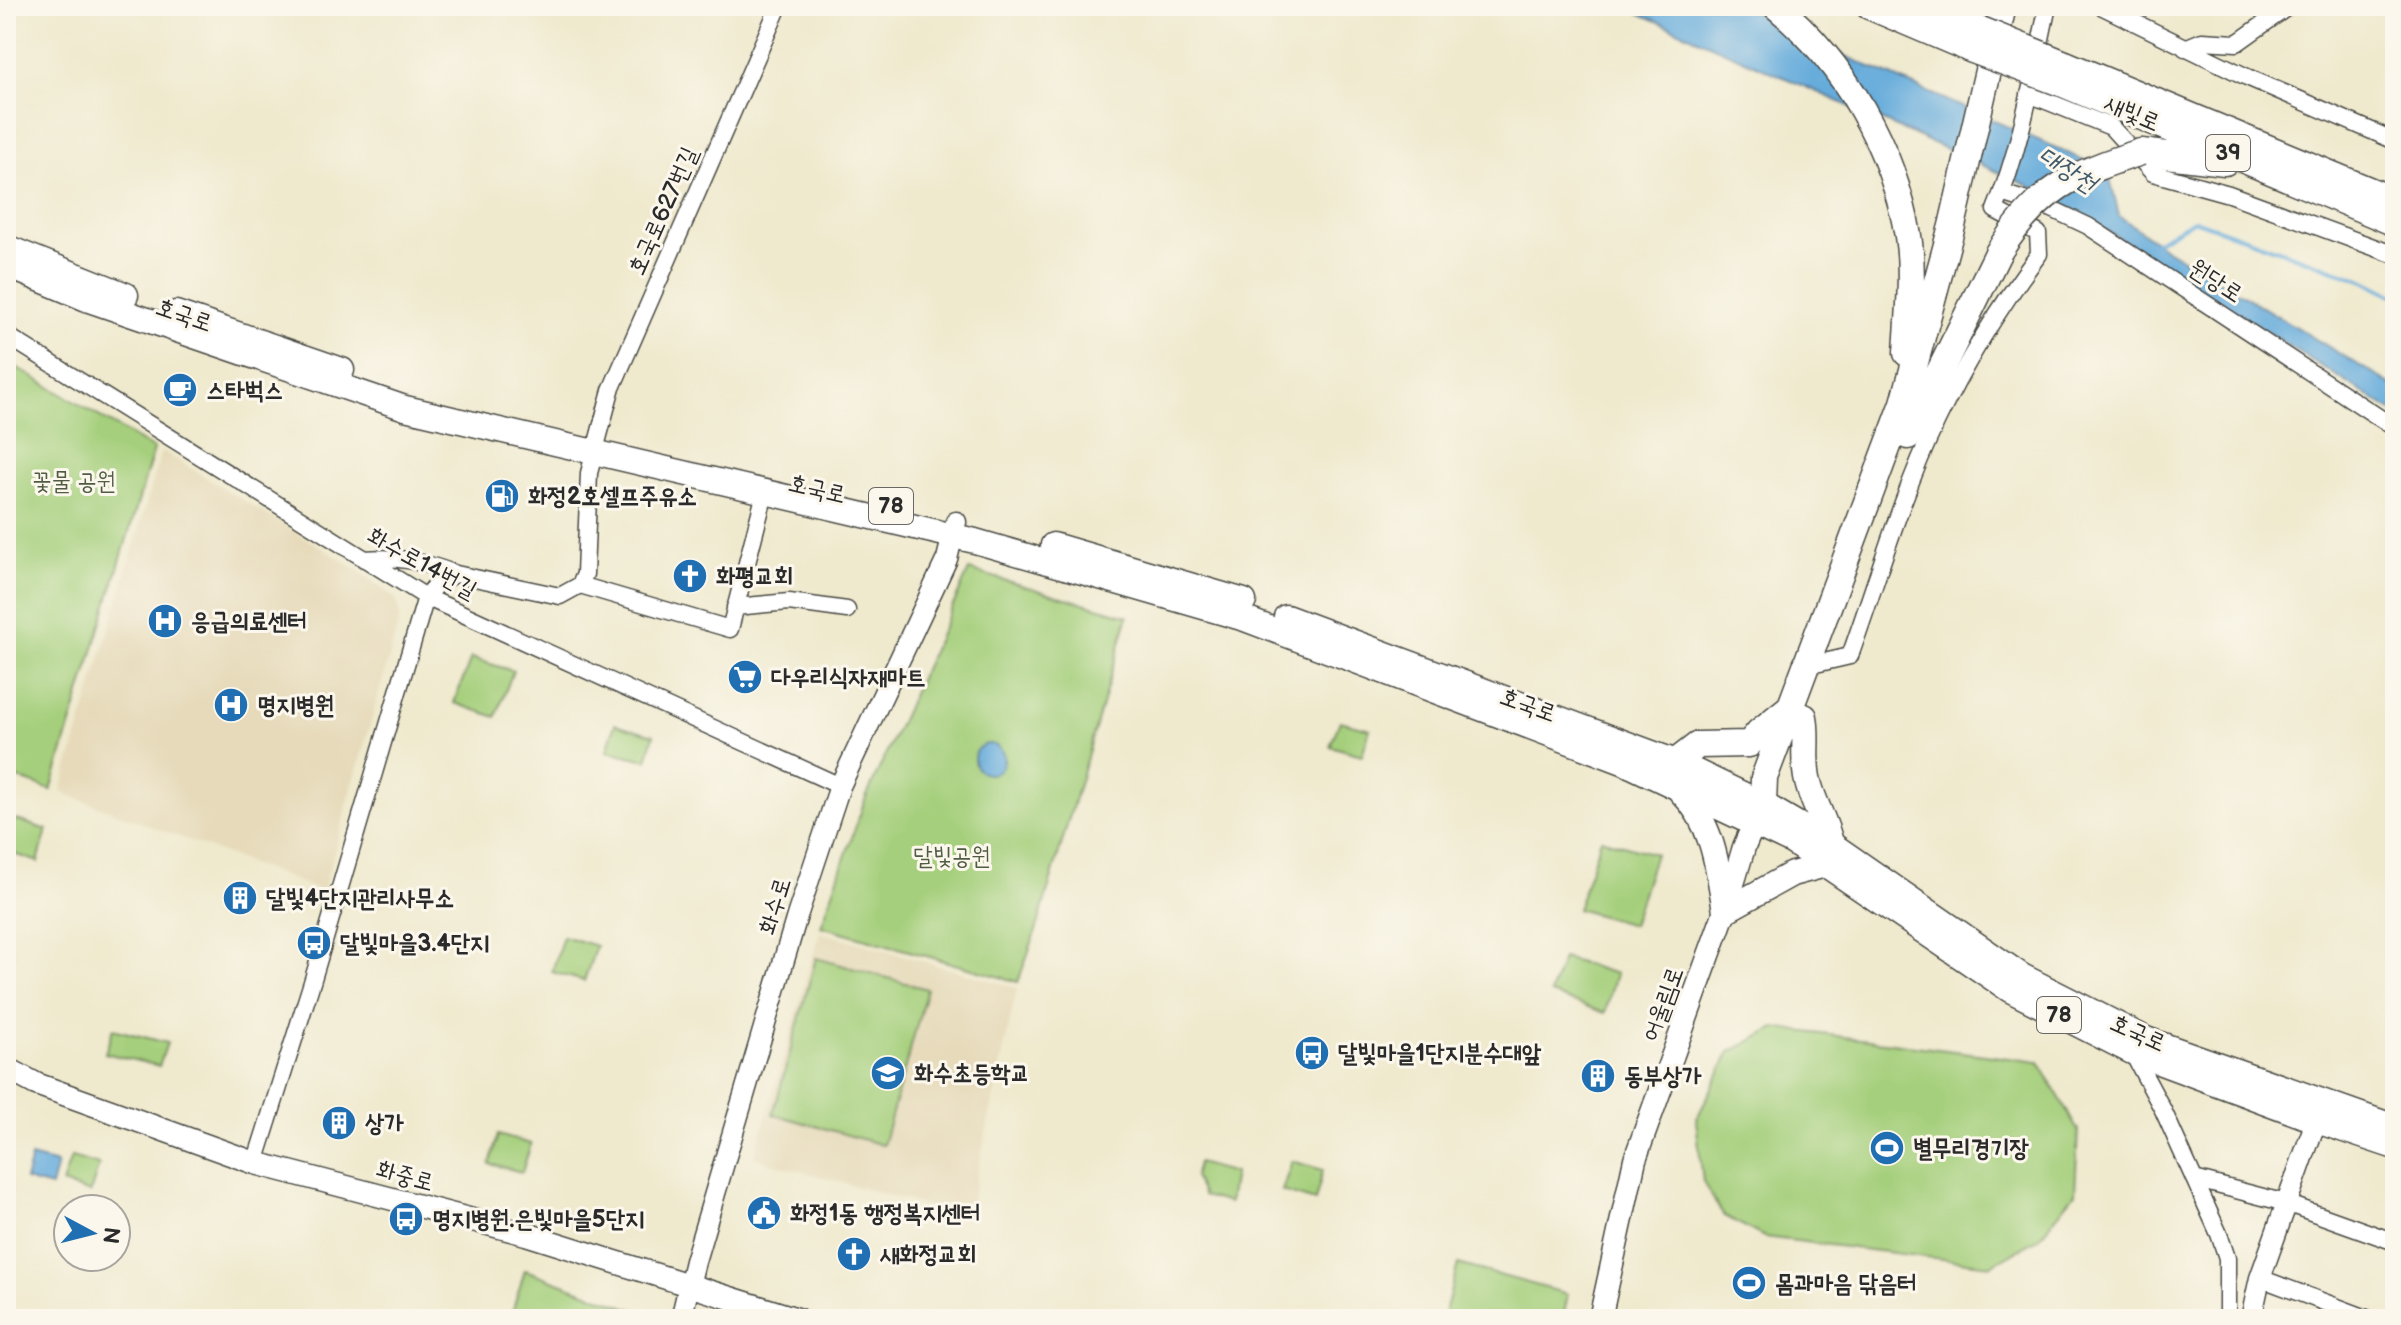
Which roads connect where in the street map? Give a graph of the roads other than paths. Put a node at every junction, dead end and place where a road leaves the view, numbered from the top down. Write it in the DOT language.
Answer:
graph roads {
  1 [pos="779,6"];
  2 [pos="1776,6"];
  3 [pos="1869,6"];
  4 [pos="1921,6"];
  5 [pos="2003,6"];
  6 [pos="2013,6"];
  7 [pos="2048,6"];
  8 [pos="2101,6"];
  9 [pos="2289,6"];
  10 [pos="1973,38"];
  11 [pos="2185,48"];
  12 [pos="1993,70"];
  13 [pos="2063,74"];
  14 [pos="2029,94"];
  15 [pos="2395,141"];
  16 [pos="2265,168"];
  17 [pos="2004,189"];
  18 [pos="2395,201"];
  19 [pos="2395,223"];
  20 [pos="1958,227"];
  21 [pos="6,247"];
  22 [pos="2395,255"];
  23 [pos="6,265"];
  24 [pos="6,335"];
  25 [pos="1904,403"];
  26 [pos="2395,428"];
  27 [pos="595,446"];
  28 [pos="1889,485"];
  29 [pos="765,493"];
  30 [pos="954,529"];
  31 [pos="364,559"];
  32 [pos="456,574"];
  33 [pos="580,585"];
  34 [pos="426,597"];
  35 [pos="735,607"];
  36 [pos="847,610"];
  37 [pos="1820,663"];
  38 [pos="1797,712"];
  39 [pos="1674,774"];
  40 [pos="840,786"];
  41 [pos="1759,813"];
  42 [pos="1828,854"];
  43 [pos="1725,911"];
  44 [pos="2132,1052"];
  45 [pos="6,1068"];
  46 [pos="2319,1112"];
  47 [pos="2395,1127"];
  48 [pos="2395,1147"];
  49 [pos="255,1163"];
  50 [pos="2194,1179"];
  51 [pos="2286,1203"];
  52 [pos="2395,1242"];
  53 [pos="2260,1278"];
  54 [pos="690,1287"];
  55 [pos="681,1319"];
  56 [pos="797,1319"];
  57 [pos="1600,1319"];
  58 [pos="2230,1319"];
  59 [pos="2251,1319"];
  60 [pos="2369,1319"];
  1 -- 27 [label="street, 호국로627번길"];
  2 -- 25 [label="highway"];
  3 -- 10 [label="highway, 새빛로 / 39"];
  4 -- 10 [label="highway, 새빛로 / 39"];
  5 -- 12 [label="highway"];
  6 -- 12 [label="highway"];
  7 -- 14 [label="street"];
  8 -- 11 [label="street"];
  9 -- 11 [label="street"];
  10 -- 13 [label="highway, 새빛로 / 39, bridge"];
  11 -- 15 [label="street"];
  12 -- 20 [label="highway"];
  13 -- 16 [label="highway, 새빛로 / 39"];
  13 -- 18 [label="highway, 새빛로 / 39"];
  14 -- 17 [label="street"];
  14 -- 22 [label="street"];
  16 -- 19 [label="highway, 새빛로 / 39"];
  16 -- 28 [label="highway, bridge"];
  17 -- 26 [label="street, 원당로"];
  17 -- 37 [label="street"];
  20 -- 25 [label="highway"];
  20 -- 28 [label="highway"];
  21 -- 27 [label="main road, 호국로 / 78"];
  23 -- 27 [label="main road, 호국로 / 78"];
  24 -- 31 [label="street, 화수로14번길"];
  25 -- 38 [label="highway"];
  27 -- 29 [label="main road, 호국로 / 78"];
  27 -- 30 [label="main road, 호국로 / 78"];
  27 -- 33 [label="street"];
  28 -- 37 [label="highway"];
  29 -- 30 [label="main road, 호국로 / 78"];
  29 -- 35 [label="street, 호국로"];
  30 -- 39 [label="main road, 호국로 / 78"];
  30 -- 40 [label="street, 화수로"];
  31 -- 32 [label="street"];
  31 -- 34 [label="street, 화수로14번길"];
  32 -- 33 [label="street"];
  32 -- 34 [label="street"];
  33 -- 35 [label="street"];
  34 -- 40 [label="street, 화수로14번길"];
  34 -- 49 [label="street"];
  35 -- 36 [label="street"];
  37 -- 38 [label="highway"];
  38 -- 39 [label="highway"];
  38 -- 41 [label="highway"];
  38 -- 42 [label="highway"];
  39 -- 41 [label="main road, 호국로 / 78"];
  39 -- 43 [label="main road"];
  40 -- 54 [label="street, 화수로"];
  41 -- 42 [label="main road, 호국로 / 78"];
  41 -- 43 [label="main road, 어울림로"];
  42 -- 43 [label="main road"];
  42 -- 44 [label="main road, 호국로 / 78"];
  42 -- 46 [label="main road, 호국로 / 78"];
  43 -- 57 [label="main road, 어울림로"];
  44 -- 46 [label="main road, 호국로 / 78"];
  44 -- 50 [label="street"];
  45 -- 49 [label="main road, 화중로"];
  46 -- 47 [label="main road, 호국로 / 78"];
  46 -- 48 [label="main road, 호국로 / 78"];
  46 -- 51 [label="street"];
  49 -- 54 [label="main road, 화중로"];
  50 -- 51 [label="street"];
  50 -- 58 [label="street"];
  51 -- 52 [label="street"];
  51 -- 53 [label="street"];
  53 -- 59 [label="street"];
  53 -- 60 [label="street"];
  54 -- 55 [label="street, 화수로"];
  54 -- 56 [label="main road, 화중로"];
}
